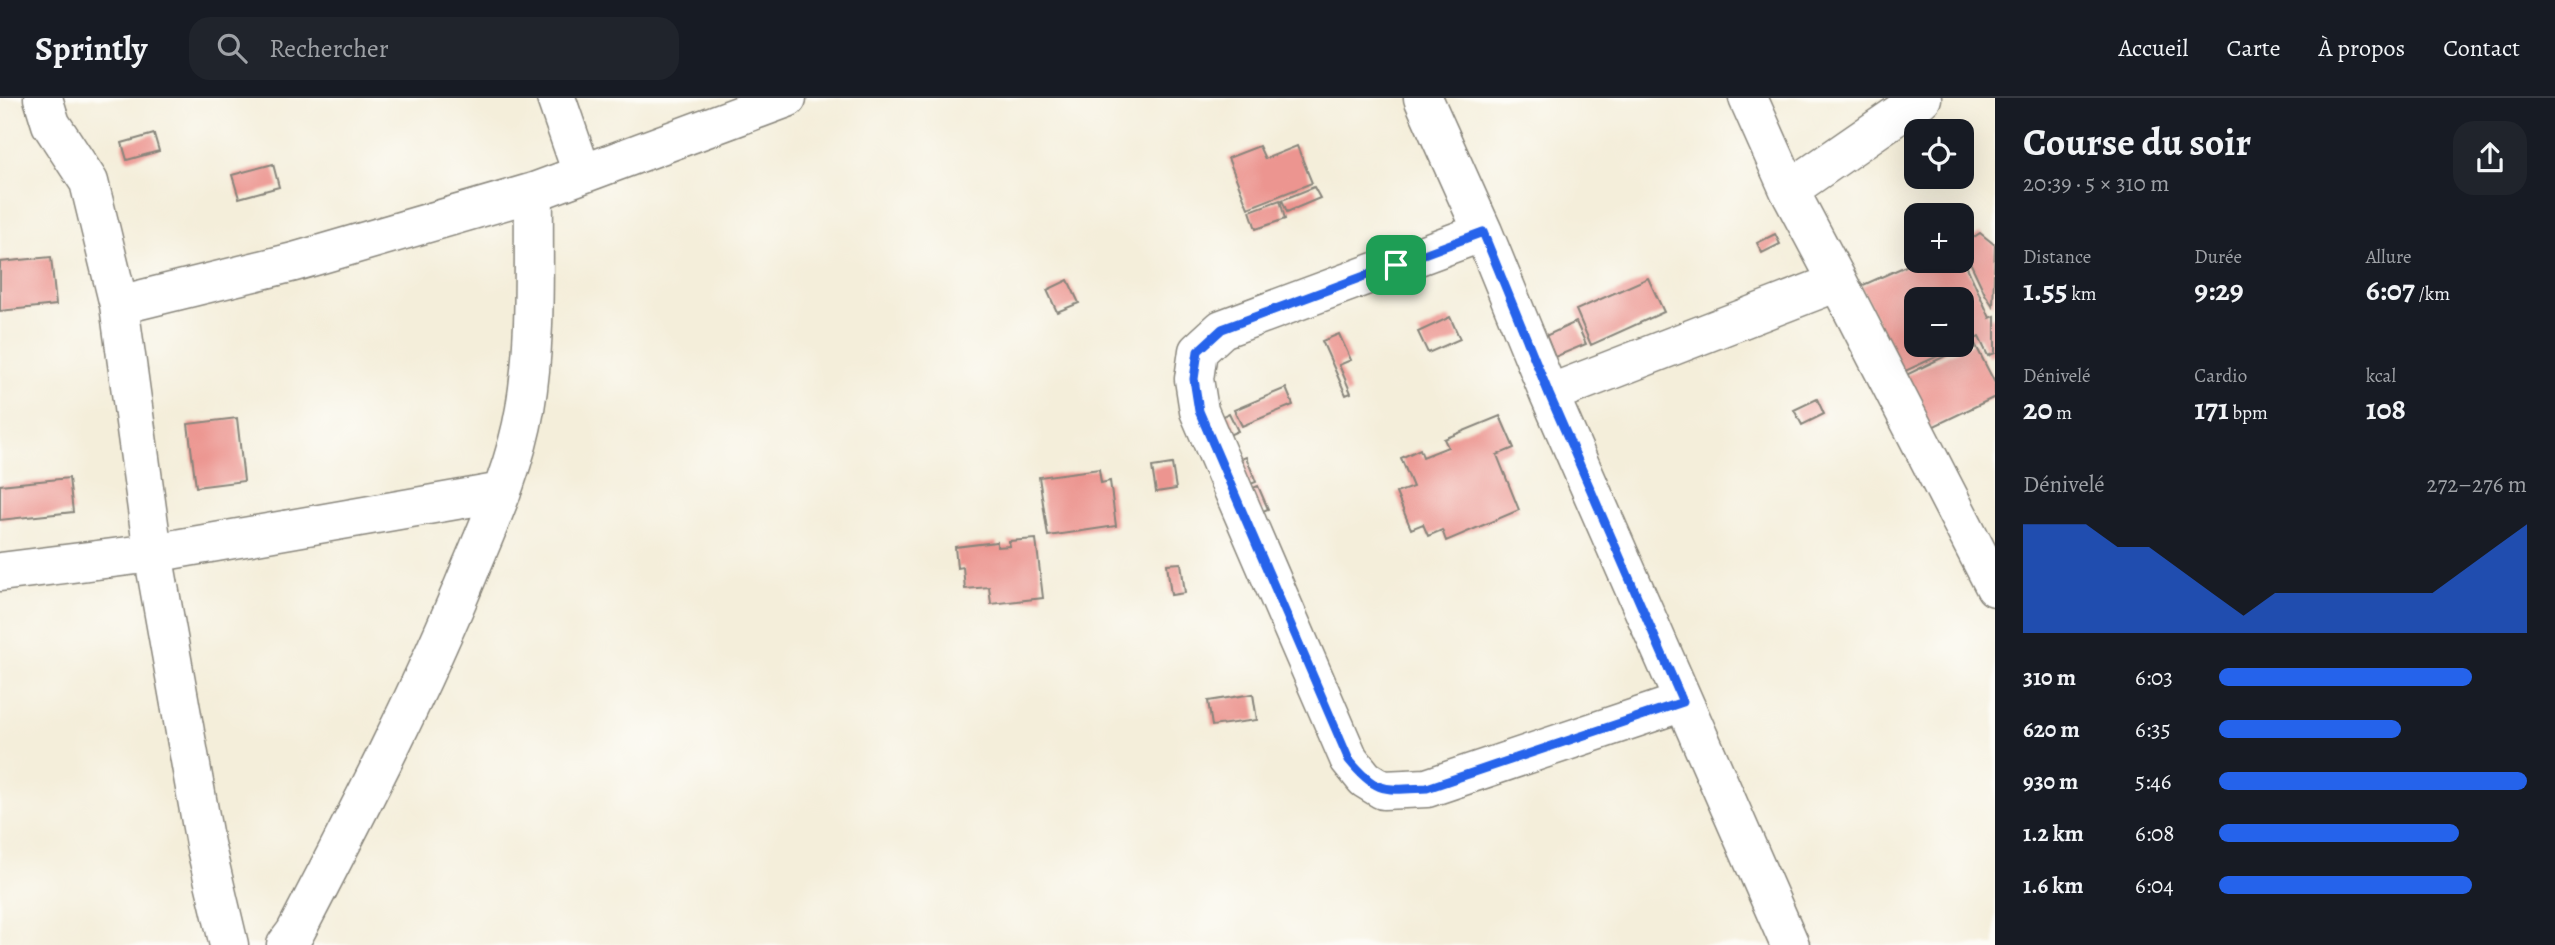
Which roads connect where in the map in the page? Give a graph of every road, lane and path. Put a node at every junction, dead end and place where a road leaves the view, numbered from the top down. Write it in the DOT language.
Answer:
graph roads {
  1 [pos="43,98"];
  2 [pos="556,98"];
  3 [pos="787,98"];
  4 [pos="1423,98"];
  5 [pos="1748,98"];
  6 [pos="1922,98"];
  7 [pos="582,173"];
  8 [pos="1789,190"];
  9 [pos="534,192"];
  10 [pos="1483,232"];
  11 [pos="1839,282"];
  12 [pos="119,305"];
  13 [pos="1549,394"];
  14 [pos="502,492"];
  15 [pos="153,552"];
  16 [pos="0,572"];
  17 [pos="1995,587"];
  18 [pos="1683,702"];
  19 [pos="229,945"];
  20 [pos="286,945"];
  21 [pos="1790,945"];
  1 -- 12 [label="street"];
  2 -- 7 [label="street"];
  3 -- 7 [label="street"];
  4 -- 10 [label="street"];
  5 -- 8 [label="street"];
  6 -- 8 [label="street"];
  7 -- 9 [label="street"];
  8 -- 11 [label="street"];
  9 -- 12 [label="street"];
  9 -- 14 [label="street"];
  10 -- 13 [label="street"];
  10 -- 18 [label="street"];
  11 -- 13 [label="street"];
  11 -- 17 [label="street"];
  12 -- 15 [label="street"];
  13 -- 18 [label="street"];
  14 -- 15 [label="street"];
  14 -- 20 [label="street"];
  15 -- 16 [label="street"];
  15 -- 19 [label="street"];
  18 -- 21 [label="street"];
}
